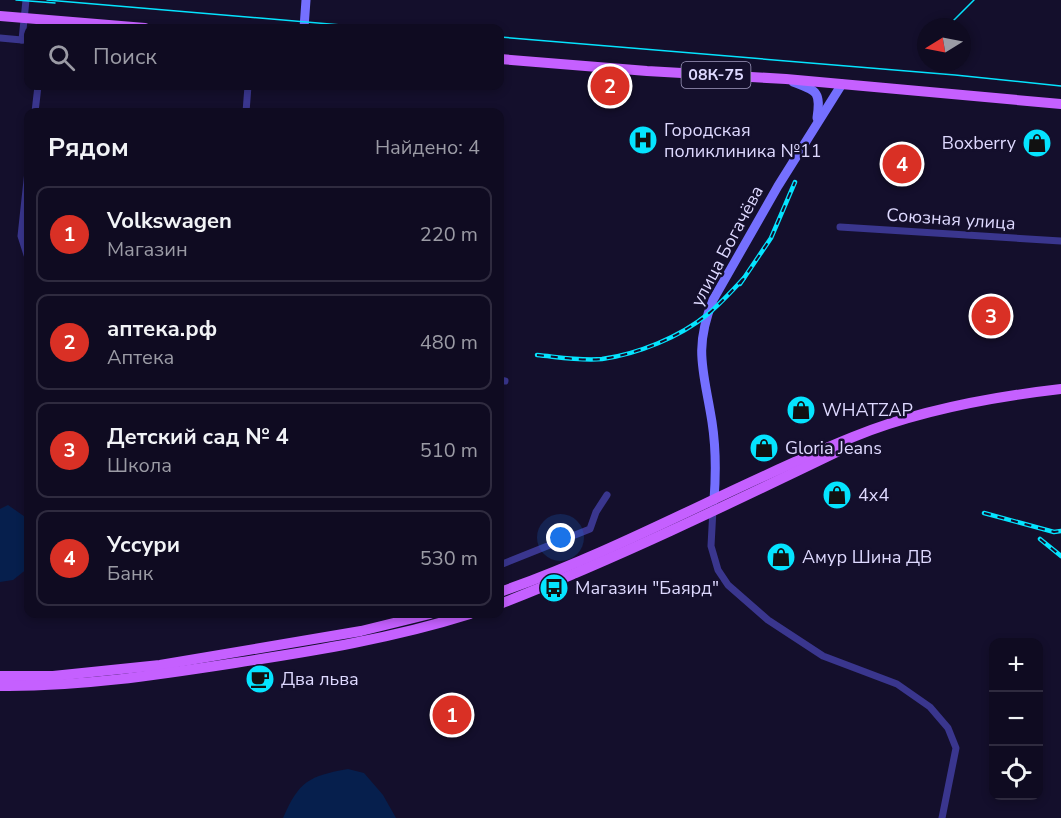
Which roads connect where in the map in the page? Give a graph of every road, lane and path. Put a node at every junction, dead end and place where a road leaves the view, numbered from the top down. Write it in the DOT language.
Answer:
graph roads {
  1 [pos="26,0"];
  2 [pos="306,0"];
  3 [pos="0,16"];
  4 [pos="25,17"];
  5 [pos="25,24"];
  6 [pos="101,24"];
  7 [pos="304,24"];
  8 [pos="0,38"];
  9 [pos="24,40"];
  10 [pos="504,59"];
  11 [pos="786,79"];
  12 [pos="842,84"];
  13 [pos="38,90"];
  14 [pos="248,90"];
  15 [pos="1061,104"];
  16 [pos="35,108"];
  17 [pos="246,108"];
  18 [pos="816,123"];
  19 [pos="24,208"];
  20 [pos="840,227"];
  21 [pos="1061,241"];
  22 [pos="24,242"];
  23 [pos="1061,389"];
  24 [pos="607,495"];
  25 [pos="714,505"];
  26 [pos="504,563"];
  27 [pos="504,591"];
  28 [pos="504,602"];
  29 [pos="414,618"];
  30 [pos="455,618"];
  31 [pos="0,676"];
  32 [pos="0,686"];
  33 [pos="942,816"];
  1 -- 4 [label="street"];
  2 -- 7 [label="street"];
  3 -- 4 [label="main road"];
  4 -- 5 [label="street"];
  4 -- 6 [label="main road"];
  8 -- 9 [label="street"];
  10 -- 11 [label="main road, 08К-75"];
  11 -- 12 [label="main road, 08К-75"];
  11 -- 18 [label="street"];
  12 -- 15 [label="main road, 08К-75"];
  12 -- 18 [label="street, улица Богачёва"];
  13 -- 16 [label="street"];
  14 -- 17 [label="street"];
  18 -- 25 [label="street, улица Богачёва"];
  19 -- 22 [label="street"];
  20 -- 21 [label="street, Союзная улица"];
  23 -- 25 [label="main road"];
  24 -- 26 [label="street"];
  25 -- 27 [label="main road"];
  25 -- 28 [label="main road"];
  25 -- 33 [label="street, улица Богачёва"];
  29 -- 31 [label="main road"];
  30 -- 32 [label="main road"];
}
